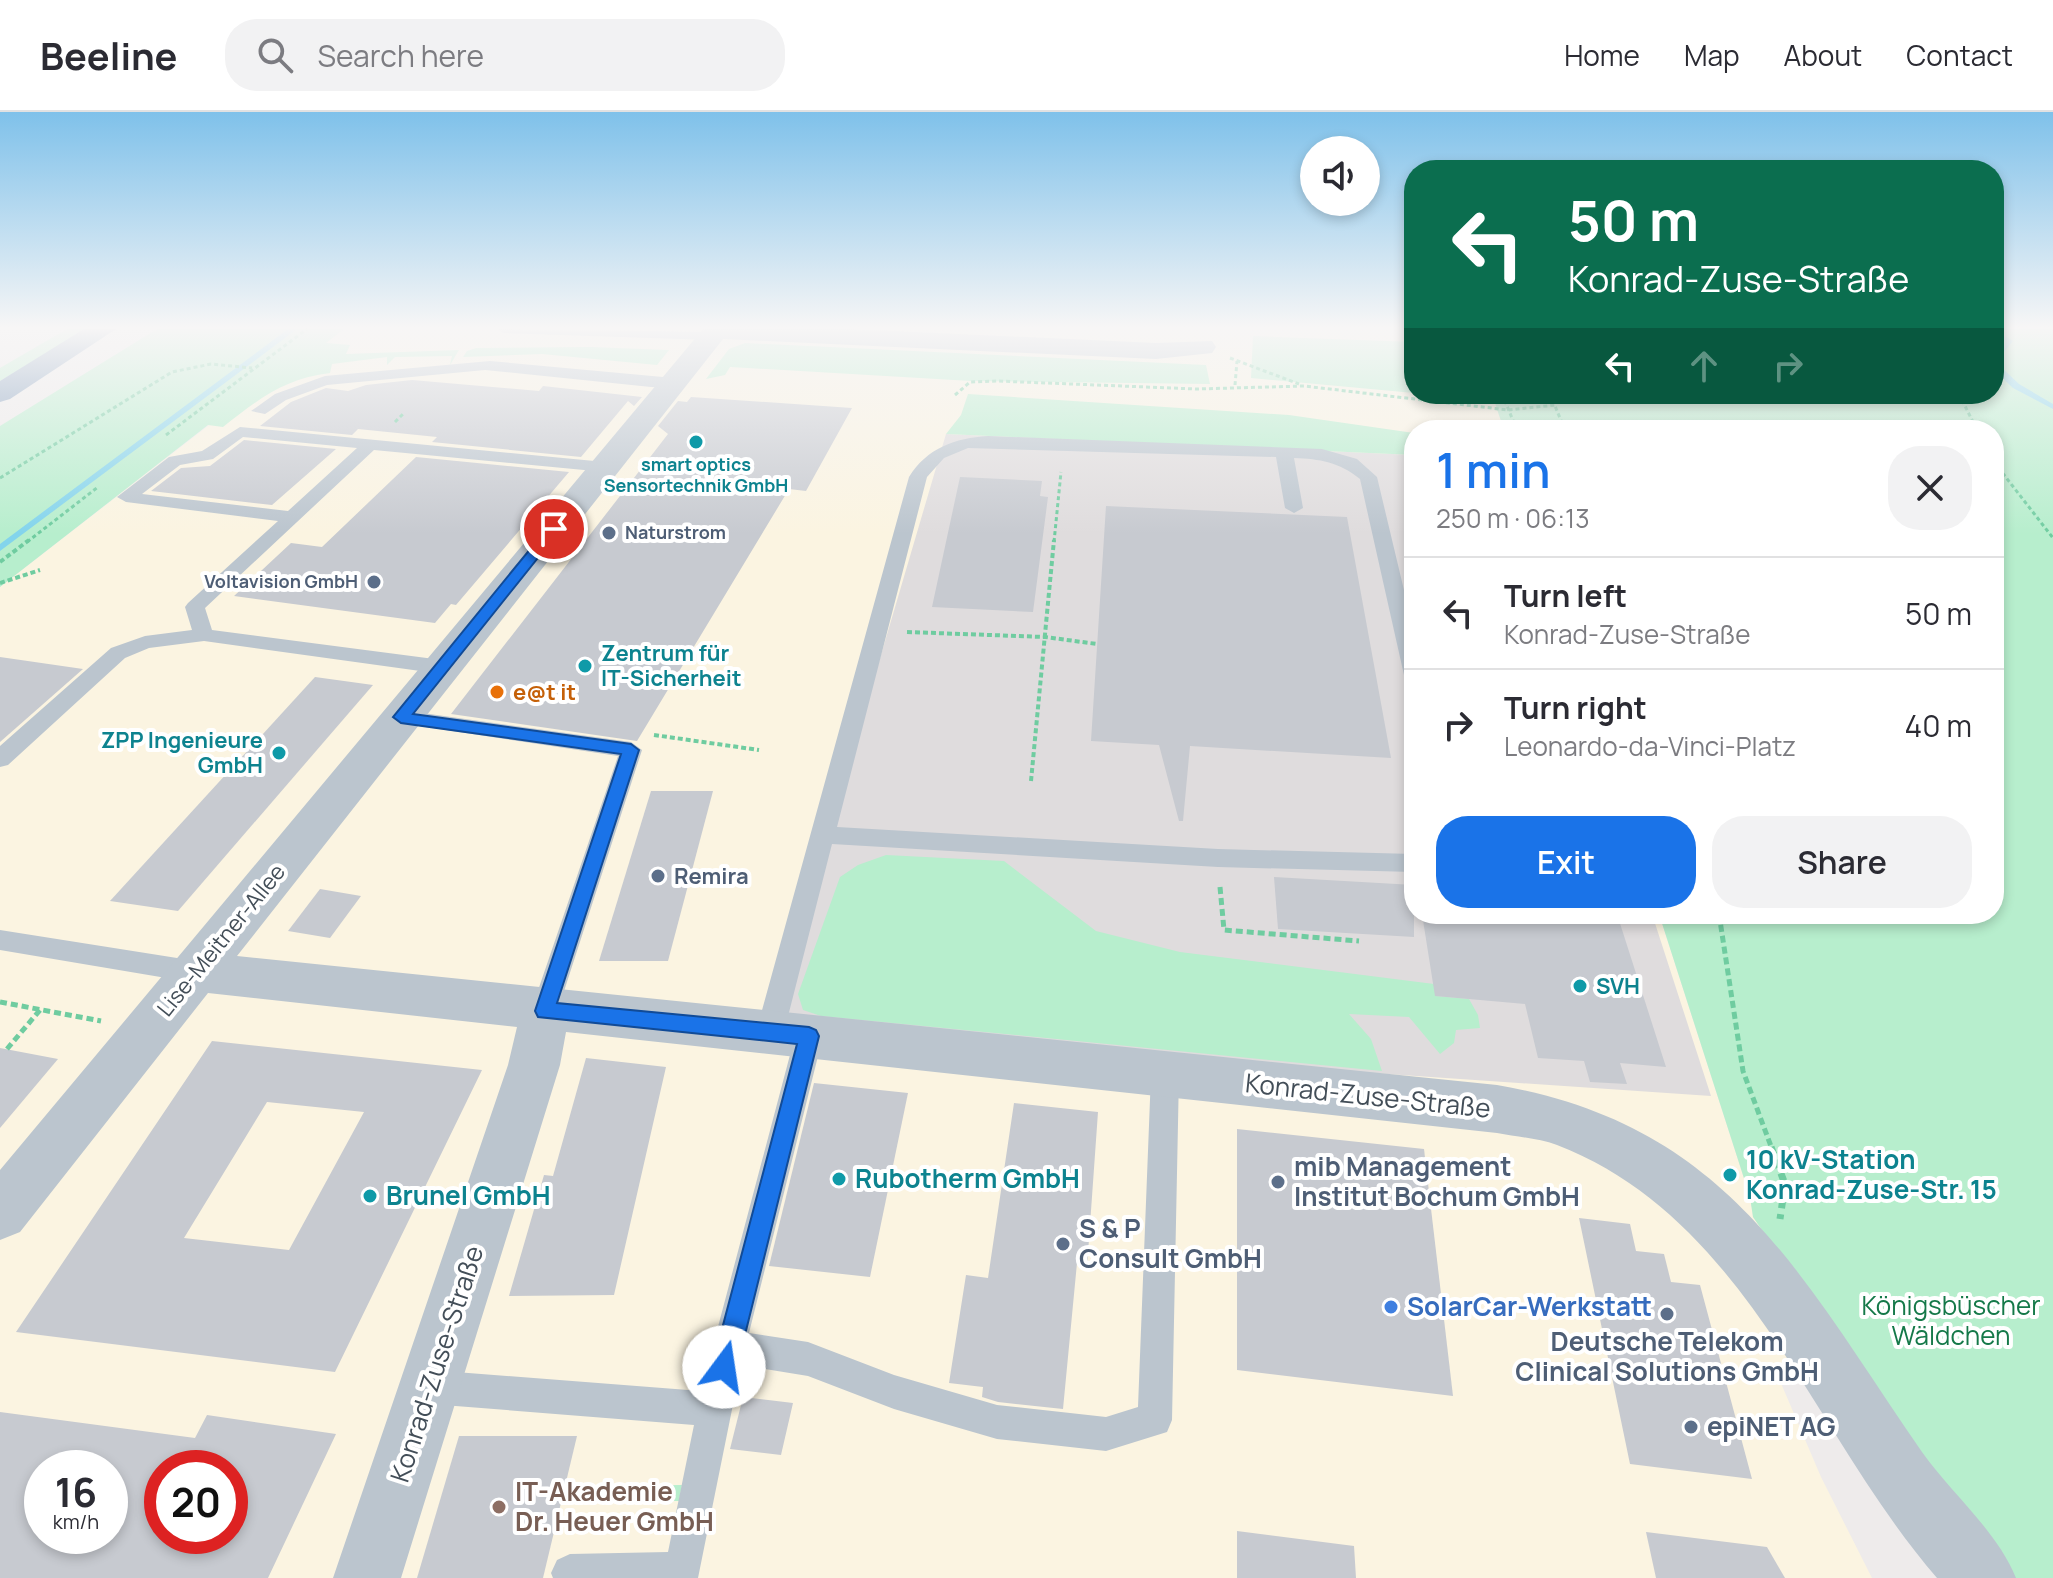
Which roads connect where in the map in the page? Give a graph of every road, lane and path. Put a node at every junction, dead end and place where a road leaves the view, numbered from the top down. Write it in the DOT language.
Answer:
graph roads {
  1 [pos="131,397"];
  2 [pos="275,397"];
  3 [pos="662,397"];
  4 [pos="1457,404"];
  5 [pos="1506,404"];
  6 [pos="1556,405"];
  7 [pos="1508,410"];
  8 [pos="259,411"];
  9 [pos="1512,420"];
  10 [pos="1561,420"];
  11 [pos="1064,444"];
  12 [pos="368,447"];
  13 [pos="1284,452"];
  14 [pos="605,467"];
  15 [pos="2004,474"];
  16 [pos="0,478"];
  17 [pos="1294,508"];
  18 [pos="293,517"];
  19 [pos="2053,538"];
  20 [pos="40,570"];
  21 [pos="0,583"];
  22 [pos="878,631"];
  23 [pos="1404,632"];
  24 [pos="204,635"];
  25 [pos="1045,637"];
  26 [pos="1097,644"];
  27 [pos="442,667"];
  28 [pos="401,717"];
  29 [pos="631,750"];
  30 [pos="759,750"];
  31 [pos="0,759"];
  32 [pos="1031,781"];
  33 [pos="824,835"];
  34 [pos="1218,858"];
  35 [pos="1404,863"];
  36 [pos="1717,924"];
  37 [pos="0,940"];
  38 [pos="1359,941"];
  39 [pos="196,972"];
  40 [pos="0,1002"];
  41 [pos="41,1010"];
  42 [pos="545,1011"];
  43 [pos="149,1030"];
  44 [pos="789,1034"];
  45 [pos="7,1049"];
  46 [pos="1165,1074"];
  47 [pos="0,1213"];
  48 [pos="1771,1282"];
  49 [pos="729,1346"];
  50 [pos="430,1387"];
  51 [pos="714,1409"];
  52 [pos="570,1573"];
  53 [pos="367,1578"];
  54 [pos="1982,1578"];
  1 -- 16 [label="path"];
  2 -- 8 [label="lane"];
  3 -- 14 [label="street, Lise-Meitner-Allee"];
  4 -- 7 [label="path"];
  5 -- 7 [label="path"];
  6 -- 7 [label="path"];
  6 -- 10 [label="path"];
  7 -- 9 [label="path"];
  11 -- 13 [label="lane"];
  11 -- 22 [label="lane"];
  11 -- 25 [label="path"];
  12 -- 14 [label="lane"];
  12 -- 18 [label="lane"];
  12 -- 18 [label="lane"];
  13 -- 17 [label="lane"];
  13 -- 23 [label="lane"];
  14 -- 27 [label="street, Lise-Meitner-Allee"];
  15 -- 19 [label="path"];
  18 -- 24 [label="lane"];
  20 -- 21 [label="path"];
  22 -- 25 [label="path"];
  22 -- 33 [label="lane"];
  24 -- 27 [label="lane"];
  24 -- 31 [label="lane"];
  25 -- 26 [label="path"];
  25 -- 32 [label="path"];
  27 -- 28 [label="street, Lise-Meitner-Allee"];
  28 -- 29 [label="lane"];
  28 -- 39 [label="street, Lise-Meitner-Allee"];
  29 -- 30 [label="path"];
  29 -- 42 [label="lane"];
  33 -- 34 [label="lane"];
  33 -- 44 [label="lane"];
  34 -- 35 [label="lane"];
  34 -- 38 [label="path"];
  36 -- 48 [label="path"];
  37 -- 39 [label="lane"];
  39 -- 42 [label="street, Konrad-Zuse-Straße"];
  39 -- 43 [label="street, Lise-Meitner-Allee"];
  40 -- 41 [label="path"];
  41 -- 43 [label="path"];
  41 -- 45 [label="path"];
  42 -- 44 [label="street, Konrad-Zuse-Straße"];
  42 -- 50 [label="street, Konrad-Zuse-Straße"];
  43 -- 47 [label="street, Lise-Meitner-Allee"];
  44 -- 46 [label="street, Konrad-Zuse-Straße"];
  44 -- 49 [label="lane"];
  46 -- 48 [label="street, Konrad-Zuse-Straße"];
  46 -- 49 [label="lane"];
  48 -- 54 [label="street, Konrad-Zuse-Straße"];
  49 -- 51 [label="lane"];
  50 -- 51 [label="lane"];
  50 -- 53 [label="street, Konrad-Zuse-Straße"];
  51 -- 52 [label="lane"];
}
